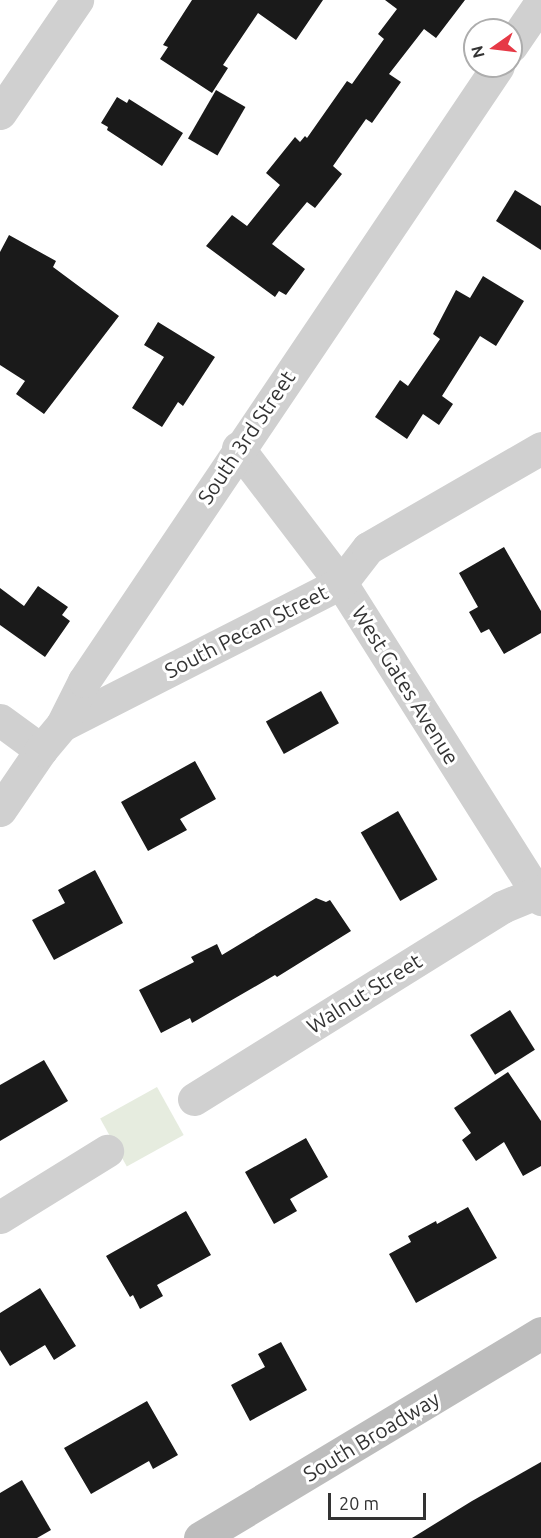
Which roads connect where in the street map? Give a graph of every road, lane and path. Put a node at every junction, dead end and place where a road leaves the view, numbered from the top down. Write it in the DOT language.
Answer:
graph roads {
  1 [pos="77,0"];
  2 [pos="541,2"];
  3 [pos="523,28"];
  4 [pos="490,78"];
  5 [pos="0,113"];
  6 [pos="238,448"];
  7 [pos="541,448"];
  8 [pos="341,583"];
  9 [pos="0,720"];
  10 [pos="62,725"];
  11 [pos="41,750"];
  12 [pos="0,810"];
  13 [pos="540,894"];
  14 [pos="194,1098"];
  15 [pos="107,1151"];
  16 [pos="0,1217"];
  17 [pos="541,1333"];
  18 [pos="200,1538"];
  1 -- 5 [label="street"];
  2 -- 3 [label="street"];
  4 -- 6 [label="street, South 3rd Street"];
  6 -- 8 [label="street, West Gates Avenue"];
  6 -- 10 [label="street, South 3rd Street"];
  7 -- 8 [label="street, South Pecan Street"];
  8 -- 10 [label="street, South Pecan Street"];
  8 -- 13 [label="street, West Gates Avenue"];
  9 -- 11 [label="street"];
  10 -- 11 [label="street, South 3rd Street"];
  11 -- 12 [label="street, South 3rd Street"];
  13 -- 14 [label="street, Walnut Street"];
  15 -- 16 [label="street"];
  17 -- 18 [label="street, South Broadway"];
}
